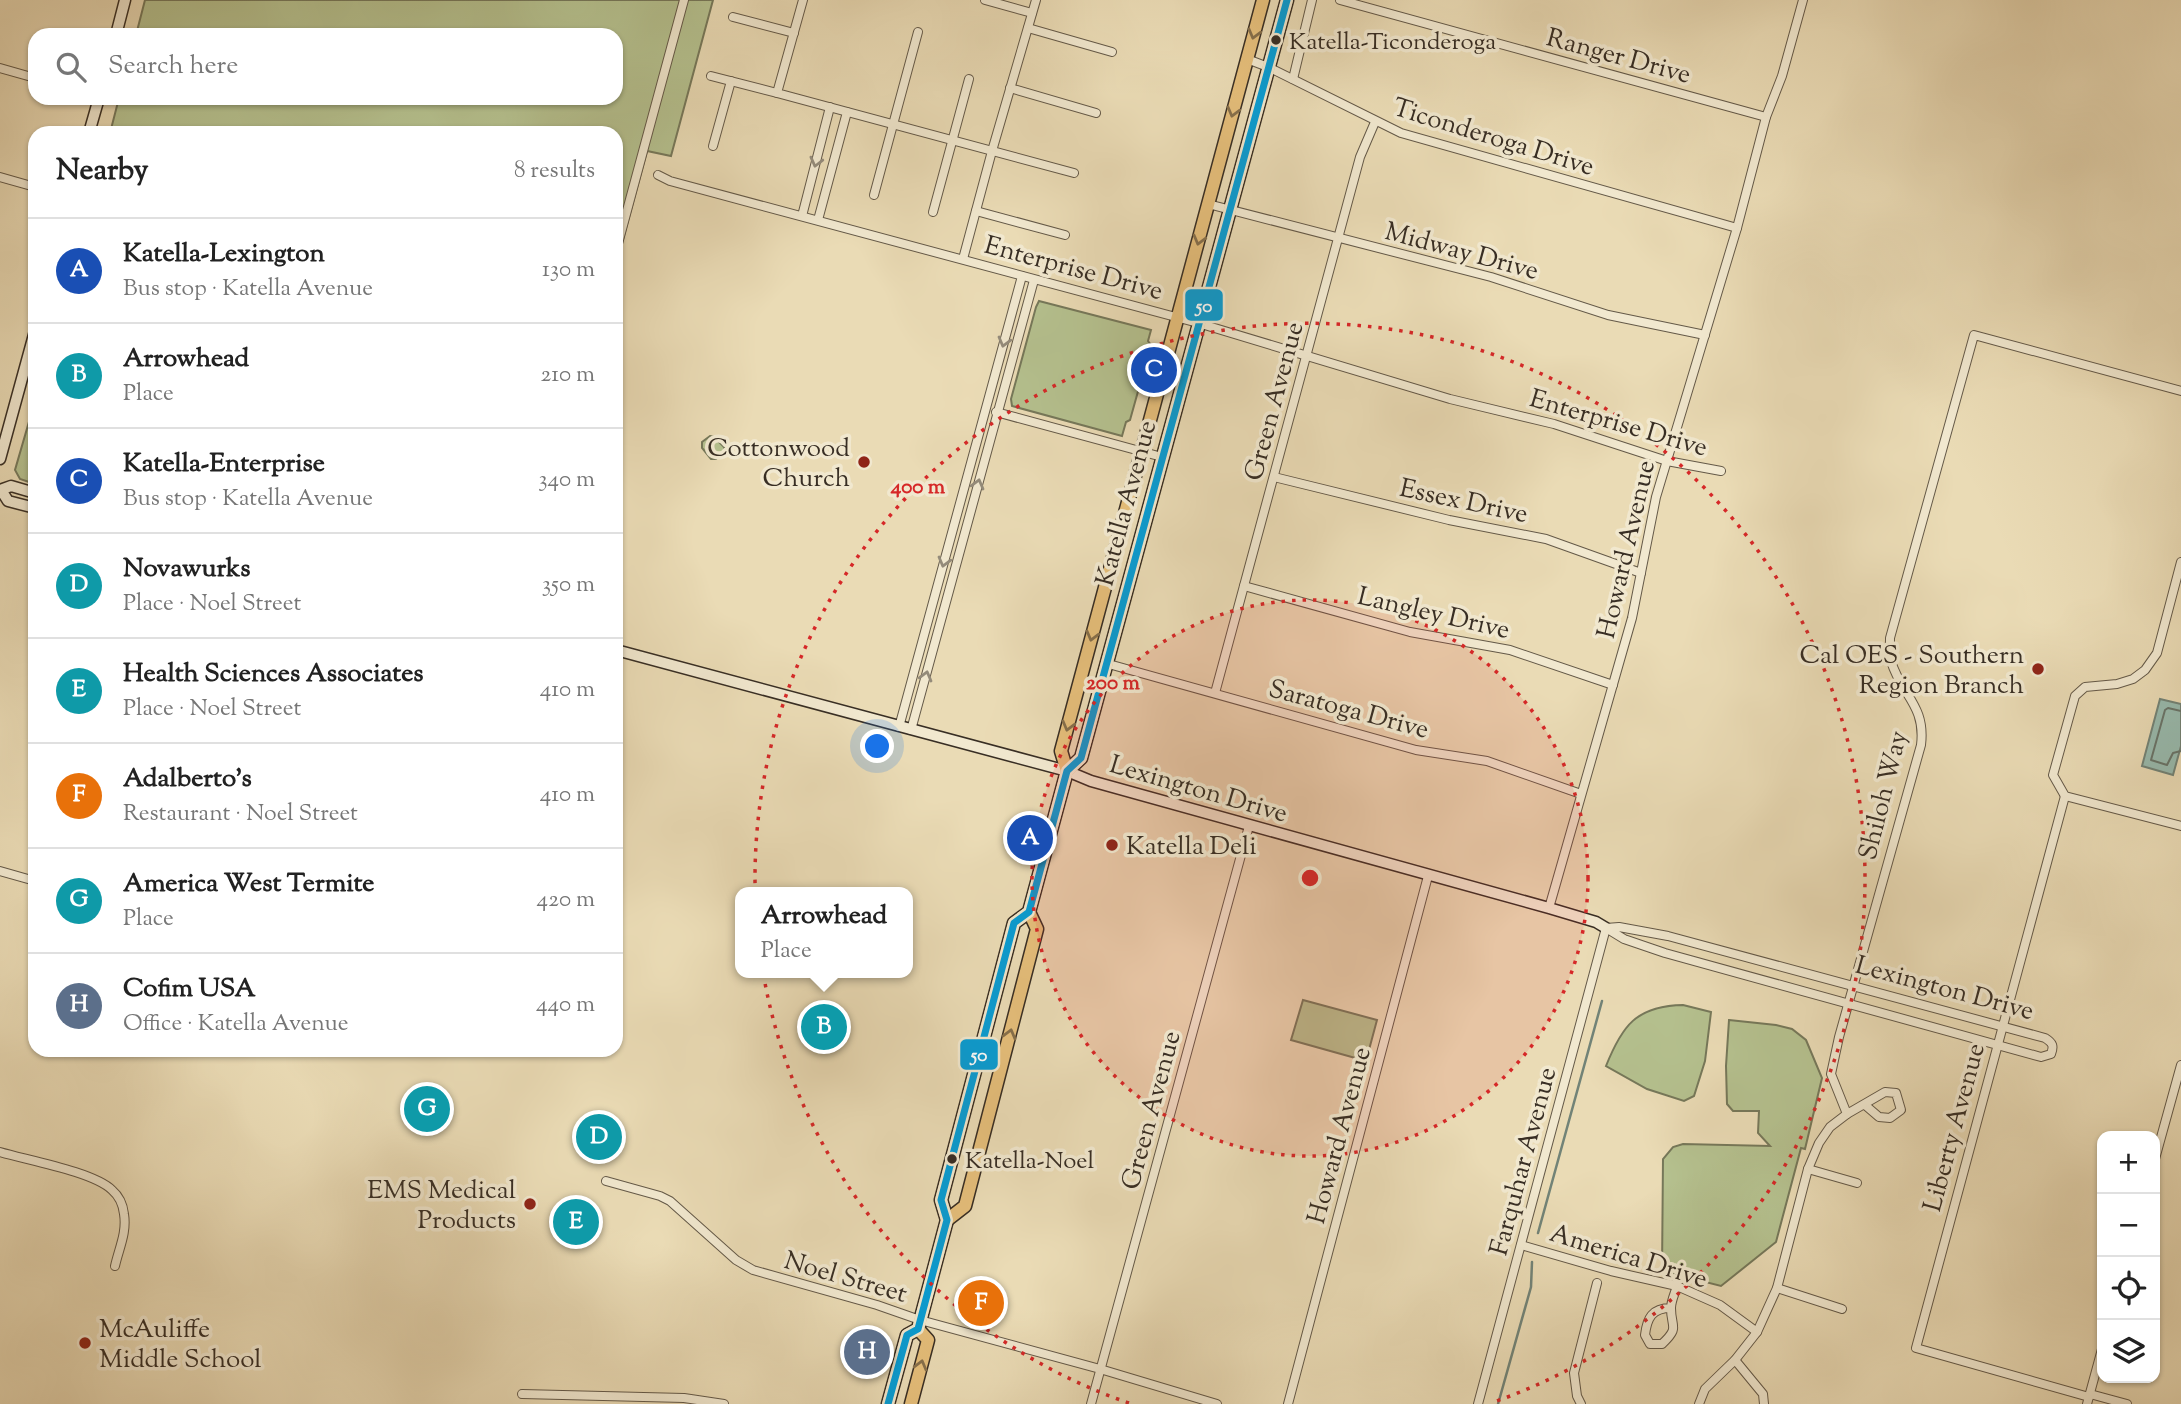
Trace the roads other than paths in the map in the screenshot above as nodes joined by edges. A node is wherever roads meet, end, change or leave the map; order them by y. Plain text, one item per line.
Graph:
1 (125, 0) edge
2 (684, 0) edge
3 (803, 0) edge
4 (985, 0) edge
5 (1036, 0) edge
6 (1263, 0) edge
7 (1287, 0) edge
8 (1312, 0) edge
9 (1340, 0) edge
10 (1800, 1) edge
11 (1032, 13) junction
12 (733, 17) dead end
13 (118, 28) edge
14 (1028, 28) junction
15 (918, 32) dead end
16 (794, 33) junction
17 (1112, 52) dead end
18 (1247, 59) junction
19 (1268, 67) junction
20 (0, 68) edge
21 (28, 76) dead end
22 (712, 76) dead end
23 (969, 79) dead end
24 (1293, 79) junction
25 (731, 81) junction
26 (1010, 88) junction
27 (777, 93) junction
28 (97, 105) edge
29 (830, 107) junction
30 (847, 112) junction
31 (1096, 113) dead end
32 (1766, 117) junction
33 (1375, 122) junction
34 (894, 124) junction
35 (91, 126) edge
36 (952, 140) junction
37 (713, 146) dead end
38 (992, 151) junction
39 (1074, 173) dead end
40 (658, 175) dead end
41 (0, 177) edge
42 (28, 185) edge
43 (874, 195) dead end
44 (1208, 204) junction
45 (1229, 210) junction
46 (976, 211) junction
47 (933, 212) dead end
48 (802, 216) junction
49 (818, 220) junction
50 (623, 225) edge
51 (1737, 228) junction
52 (1065, 234) dead end
53 (1339, 239) junction
54 (963, 259) junction
55 (1022, 276) junction
56 (1034, 280) junction
57 (1178, 317) junction
58 (1198, 323) junction
59 (1705, 335) junction
60 (1307, 355) junction
61 (28, 357) edge
62 (2181, 391) edge
63 (986, 409) junction
64 (998, 412) junction
65 (1142, 452) junction
66 (1162, 457) junction
67 (0, 459) edge
68 (1667, 461) junction
69 (1721, 471) dead end
70 (1274, 477) junction
71 (0, 490) edge
72 (28, 491) edge
73 (28, 507) edge
74 (2181, 562) edge
75 (1641, 573) junction
76 (1244, 586) junction
77 (623, 651) edge
78 (1105, 663) junction
79 (1613, 685) junction
80 (1215, 693) junction
81 (905, 729) junction
82 (1068, 771) junction
83 (1581, 794) junction
84 (2065, 796) junction
85 (1249, 826) junction
86 (2181, 826) edge
87 (0, 871) edge
88 (1428, 876) junction
89 (28, 879) edge
90 (1549, 908) junction
91 (1029, 912) junction
92 (1606, 928) junction
93 (1854, 987) junction
94 (1849, 1003) junction
95 (2002, 1027) junction
96 (1997, 1045) junction
97 (2181, 1065) edge
98 (2179, 1082) edge
99 (1865, 1105) dead end
100 (1847, 1114) junction
101 (2160, 1143) edge
102 (0, 1153) edge
103 (1808, 1169) junction
104 (606, 1181) dead end
105 (1857, 1183) dead end
106 (947, 1220) junction
107 (1521, 1245) junction
108 (114, 1266) dead end
109 (1597, 1283) dead end
110 (1677, 1286) junction
111 (1777, 1287) junction
112 (1671, 1308) junction
113 (1842, 1309) dead end
114 (919, 1324) junction
115 (1757, 1332) junction
116 (1735, 1360) junction
117 (2097, 1368) edge
118 (1100, 1369) junction
119 (522, 1394) dead end
120 (2089, 1399) edge
121 (724, 1404) edge
122 (888, 1404) edge
123 (911, 1404) edge
124 (1091, 1404) edge
125 (1217, 1404) edge
126 (1288, 1404) edge
127 (1478, 1404) edge
128 (1581, 1404) edge
129 (1699, 1404) edge
130 (1764, 1404) edge
131 (2127, 1404) edge

1 - 13 street
2 - 50 street
3 - 16 street
4 - 11 street
5 - 11 street
6 -> 18 main road, Katella Avenue
7 - 19 main road, Katella Avenue
8 - 24 street
9 - 32 street, Ranger Drive
10 - 32 street, Howard Avenue
11 - 14 street
12 - 16 street
14 - 17 street
14 - 26 street
15 - 34 street
16 - 27 street
18 - 19 street, Ticonderoga Drive
18 -> 44 main road, Katella Avenue
19 - 24 street, Ticonderoga Drive
19 - 45 main road, Katella Avenue
20 - 21 street
22 - 25 street
23 - 36 street
24 - 33 street, Ticonderoga Drive
25 - 27 street
25 - 37 street
26 - 31 street
26 - 38 street
27 - 29 street
28 - 35 street
29 - 30 street
29 -> 48 street
30 - 34 street
30 - 49 street
32 - 51 street, Howard Avenue
33 - 51 street, Ticonderoga Drive
33 - 53 street, Green Avenue
34 - 36 street
34 - 43 street
36 - 38 street
36 - 47 street
38 - 39 street
38 - 46 street
40 - 48 street, Enterprise Drive
41 - 42 street
44 - 45 street, Midway Drive
44 -> 57 main road, Katella Avenue
45 - 53 street, Midway Drive
45 - 58 main road, Katella Avenue
46 - 52 street
46 - 54 street
48 - 49 street, Enterprise Drive
49 - 54 street, Enterprise Drive
51 - 59 street, Howard Avenue
53 - 59 street, Midway Drive
53 - 60 street, Green Avenue
54 - 55 street, Enterprise Drive
55 - 56 street, Enterprise Drive
55 -> 63 street
56 - 57 street, Enterprise Drive
56 - 64 street
57 - 58 street, Enterprise Drive
57 - 65 main road, Katella Avenue
58 - 60 street, Enterprise Drive
58 - 66 main road, Katella Avenue
59 - 68 street, Howard Avenue
60 - 68 street, Enterprise Drive
60 - 70 street, Green Avenue
61 - 67 street
62 - 93 street, Shiloh Way
63 - 64 street
63 -> 81 street
64 - 65 street
81 -> 64 street
65 - 66 street
65 -> 82 main road, Katella Avenue
66 - 78 main road, Katella Avenue
68 - 69 street, Enterprise Drive
68 - 75 street, Howard Avenue
70 - 75 street, Essex Drive
70 - 76 street, Green Avenue
71 - 72 street
71 - 73 street
74 - 84 street
75 - 79 street, Howard Avenue
76 - 79 street, Langley Drive
76 - 80 street, Green Avenue
77 - 81 street, Lexington Drive
78 - 80 street, Saratoga Drive
78 - 82 main road, Katella Avenue
79 - 83 street, Howard Avenue
80 - 83 street, Saratoga Drive
81 - 82 street, Lexington Drive
82 - 85 street, Lexington Drive
82 - 91 main road, Katella Avenue
83 - 90 street, Howard Avenue
84 - 86 street
84 - 95 street, Liberty Avenue
85 - 88 street, Lexington Drive
85 - 118 street, Green Avenue
87 - 89 street
88 - 90 street, Lexington Drive
88 - 126 street, Howard Avenue
90 - 92 street, Lexington Drive
91 - 106 main road, Katella Avenue
106 -> 91 main road, Katella Avenue
92 - 93 street, Lexington Drive
92 - 94 street, Lexington Drive
92 - 107 street, Farquhar Avenue
93 - 94 street, Shiloh Way
93 - 95 street, Lexington Drive
94 - 96 street, Lexington Drive
94 - 100 street, Shiloh Way
95 - 96 street, Liberty Avenue
95 - 96 street, Lexington Drive
96 - 120 street, Liberty Avenue
97 - 98 street
98 - 101 street
99 - 100 street
100 - 103 street
102 - 108 street
103 - 105 street
103 - 111 street
104 - 114 street, Noel Street
106 - 114 main road, Katella Avenue
107 - 110 street, America Drive
107 - 127 street, Farquhar Avenue
109 - 128 street
110 - 112 street
110 - 115 street, America Drive
111 - 113 street
111 - 115 street
112 - 112 street
114 - 118 street, Noel Street
114 - 122 main road, Katella Avenue
123 -> 114 main road, Katella Avenue
115 - 116 street
116 - 129 street
116 - 130 street
117 - 120 street
118 - 124 street, Green Avenue
118 - 125 street, Noel Street
119 - 121 street
120 - 131 street

